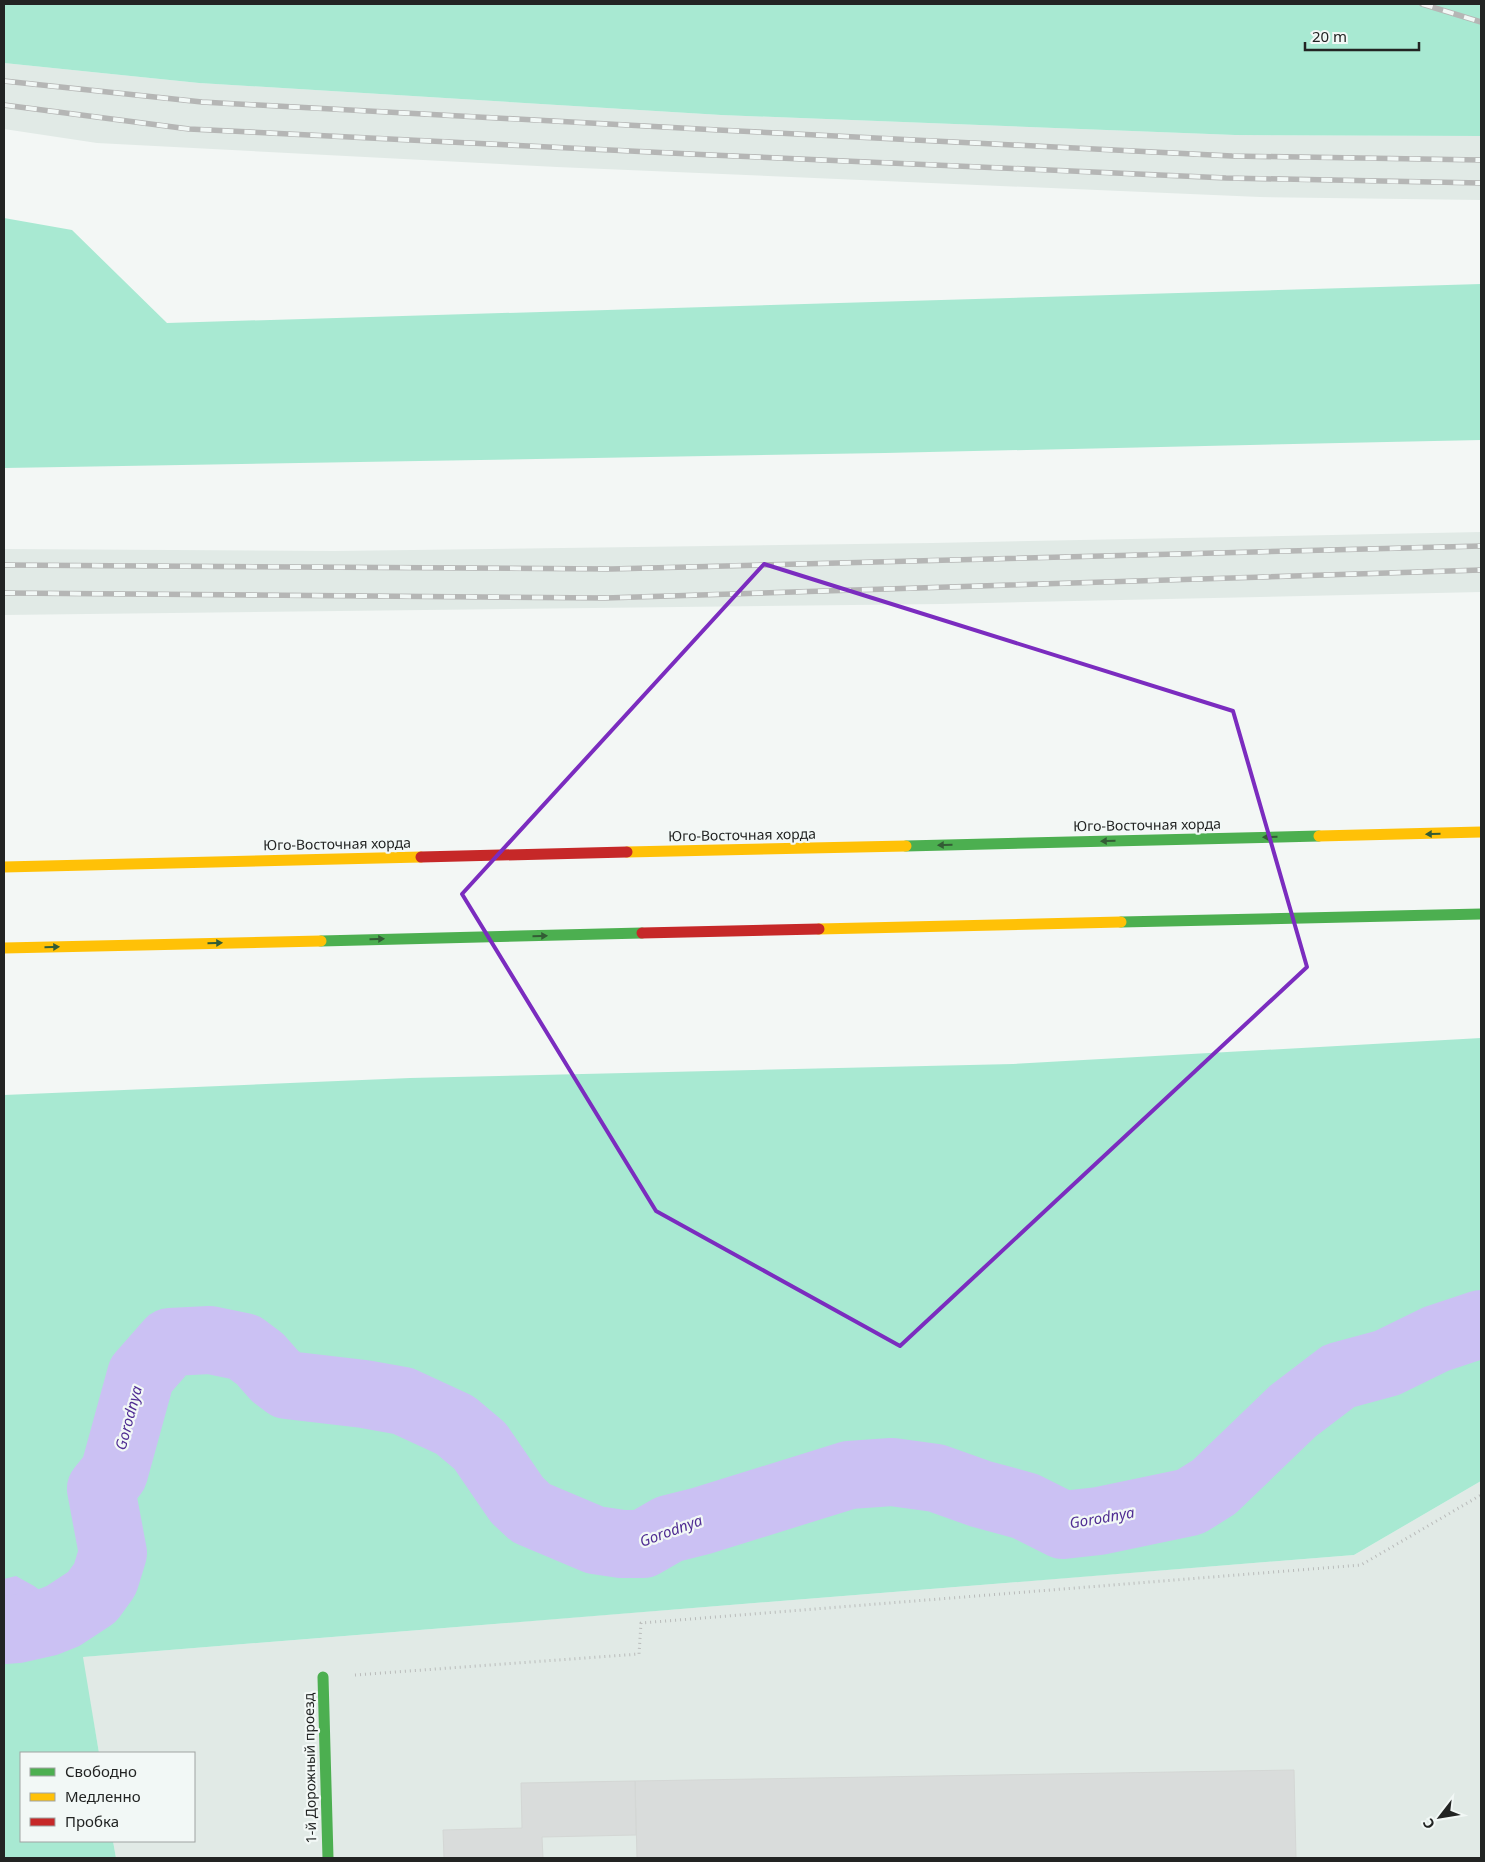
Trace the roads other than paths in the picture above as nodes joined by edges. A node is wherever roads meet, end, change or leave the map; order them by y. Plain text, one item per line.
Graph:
1 (1481, 832) edge
2 (4, 867) edge
3 (1481, 914) edge
4 (4, 948) edge
5 (323, 1677) road end
6 (328, 1858) edge

1 -> 2 main road, Юго-Восточная хорда
4 -> 3 main road
5 - 6 main road, 1-й Дорожный проезд

